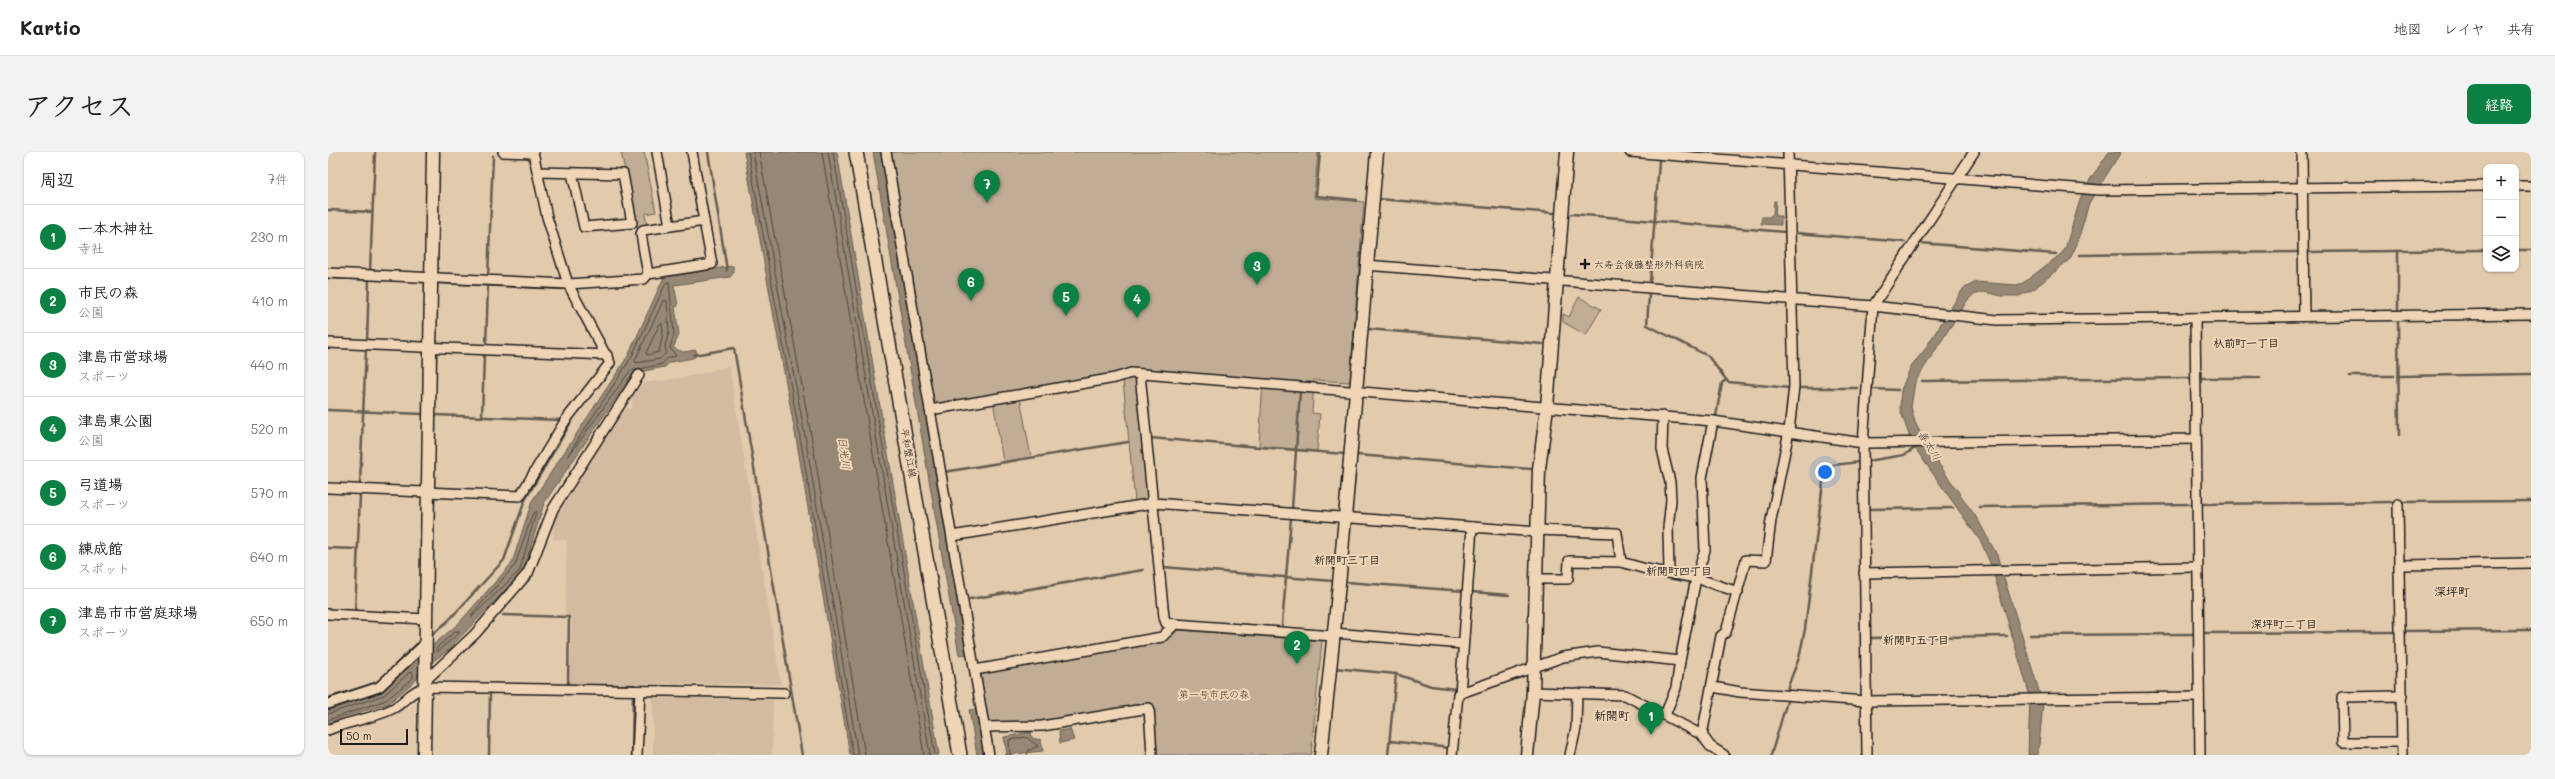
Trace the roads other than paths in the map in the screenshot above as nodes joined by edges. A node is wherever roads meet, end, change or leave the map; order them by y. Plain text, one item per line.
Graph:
1 (433, 152) edge
2 (503, 152) edge
3 (657, 152) edge
4 (692, 152) edge
5 (856, 152) edge
6 (886, 152) edge
7 (1377, 152) edge
8 (1567, 152) edge
9 (1630, 152) edge
10 (1788, 152) edge
11 (1974, 152) edge
12 (2302, 152) edge
13 (533, 153) edge
14 (1788, 166) junction
15 (538, 172) junction
16 (572, 173) junction
17 (1956, 179) junction
18 (2483, 186) edge
19 (2519, 186) edge
20 (2531, 186) edge
21 (2302, 188) junction
22 (704, 221) junction
23 (670, 226) junction
24 (1366, 265) junction
25 (328, 273) edge
26 (648, 274) junction
27 (432, 278) junction
28 (1558, 280) junction
29 (568, 284) junction
30 (1791, 299) junction
31 (1873, 306) junction
32 (2531, 314) edge
33 (2304, 316) junction
34 (2195, 318) junction
35 (328, 343) edge
36 (431, 348) junction
37 (607, 355) junction
38 (1140, 374) junction
39 (639, 375) dead end
40 (1356, 391) junction
41 (1547, 406) junction
42 (930, 410) junction
43 (1663, 416) junction
44 (1712, 421) junction
45 (1789, 431) junction
46 (2196, 439) junction
47 (1863, 443) junction
48 (328, 488) edge
49 (428, 492) junction
50 (1154, 503) junction
51 (2398, 504) dead end
52 (1345, 518) junction
53 (1472, 527) junction
54 (1537, 531) junction
55 (952, 536) junction
56 (1621, 562) junction
57 (2531, 563) edge
58 (2400, 565) junction
59 (2198, 567) junction
60 (1669, 572) junction
61 (1864, 573) junction
62 (1696, 578) junction
63 (1536, 579) junction
64 (1738, 592) junction
65 (328, 614) edge
66 (426, 619) junction
67 (1176, 624) junction
68 (1334, 635) junction
69 (1463, 644) junction
70 (426, 646) junction
71 (1680, 661) junction
72 (1534, 666) junction
73 (975, 670) junction
74 (425, 681) junction
75 (1713, 687) junction
76 (640, 691) junction
77 (1533, 692) junction
78 (1577, 692) junction
79 (784, 693) dead end
80 (1460, 694) junction
81 (2402, 696) junction
82 (2199, 697) junction
83 (1866, 701) junction
84 (328, 704) edge
85 (1665, 715) junction
86 (985, 727) junction
87 (328, 730) edge
88 (1702, 735) junction
89 (2402, 742) junction
90 (1710, 750) edge
91 (424, 755) edge
92 (637, 755) edge
93 (960, 755) edge
94 (989, 755) edge
95 (1152, 755) edge
96 (1321, 755) edge
97 (1452, 755) edge
98 (1527, 755) edge
99 (1570, 755) edge
100 (1724, 755) edge
101 (1867, 755) edge
102 (2200, 755) edge
103 (2402, 755) edge

1 - 27 street
2 - 13 street
3 - 23 street
4 - 22 street
5 - 93 main road, 平和蟹江線
6 - 42 street
7 - 24 street
8 - 28 street
9 - 14 street
10 - 14 street
11 - 17 street
12 - 21 street
13 - 15 street
14 - 17 street
14 - 30 street
15 - 16 street
15 - 29 street
16 - 16 street
17 - 21 street
17 - 31 street
18 - 21 street
19 - 20 street
21 - 33 street
22 - 23 street
22 - 26 street
23 - 26 street
24 - 28 street
24 - 40 street
25 - 27 street
26 - 29 street
27 - 29 street
27 - 36 street
28 - 30 street
28 - 41 street
29 - 37 street
30 - 31 street
30 - 45 street
31 - 34 street
31 - 47 street
32 - 33 street
33 - 34 street
34 - 46 street
35 - 36 street
36 - 37 street
36 - 49 street
37 - 49 street
38 - 40 street
38 - 42 street
38 - 50 street
39 - 74 street
40 - 41 street
40 - 52 street
41 - 43 street
41 - 54 street
42 - 55 street
43 - 44 street
43 - 60 street
44 - 45 street
44 - 62 street
45 - 47 street
45 - 64 street
46 - 47 street
46 - 59 street
47 - 61 street
48 - 49 street
49 - 66 street
50 - 52 street
50 - 55 street
50 - 67 street
51 - 58 street
52 - 53 street
52 - 68 street
53 - 54 street
53 - 69 street
54 - 56 street
54 - 63 street
55 - 73 street
56 - 60 street
56 - 63 street
57 - 58 street
58 - 81 street
59 - 61 street
59 - 82 street
60 - 62 street
61 - 83 street
62 - 64 street
62 - 71 street
63 - 72 street
64 - 75 street
65 - 66 street
66 - 70 street
67 - 68 street
67 - 73 street
68 - 69 street
68 - 96 street
69 - 80 street
70 - 74 street
70 - 84 street
71 - 72 street
71 - 85 street
72 - 77 street
72 - 80 street
73 - 86 street
74 - 76 street
74 - 87 street
74 - 91 street
75 - 83 street
75 - 88 street
76 - 79 street
76 - 92 street
77 - 78 street
77 - 98 street
78 - 85 street
78 - 99 street
80 - 97 street
81 - 89 street
81 - 89 street
82 - 83 street
82 - 102 street
83 - 101 street
85 - 88 street
86 - 94 street
86 - 95 street
88 - 90 street
89 - 103 street
90 - 100 street

